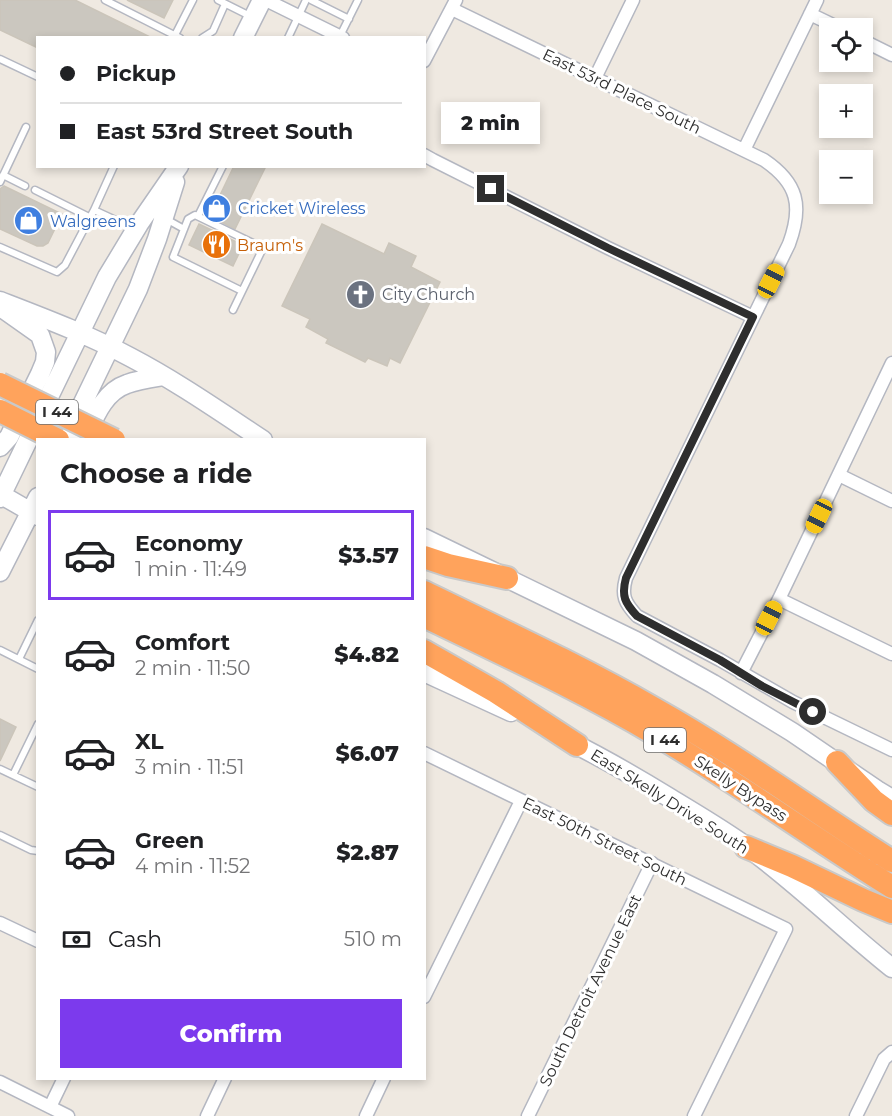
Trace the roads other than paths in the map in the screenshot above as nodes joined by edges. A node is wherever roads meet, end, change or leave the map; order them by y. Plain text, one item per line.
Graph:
1 (105, 0) edge
2 (193, 0) edge
3 (218, 0) edge
4 (264, 0) edge
5 (308, 0) edge
6 (358, 0) edge
7 (633, 0) edge
8 (817, 0) edge
9 (225, 4) junction
10 (454, 5) edge
11 (810, 14) junction
12 (298, 16) junction
13 (253, 17) junction
14 (819, 18) edge
15 (349, 19) junction
16 (174, 36) edge
17 (176, 36) edge
18 (205, 36) edge
19 (244, 36) edge
20 (289, 36) edge
21 (340, 36) edge
22 (342, 36) edge
23 (873, 46) edge
24 (892, 55) edge
25 (426, 57) edge
26 (0, 59) edge
27 (36, 76) edge
28 (595, 78) junction
29 (26, 127) dead end
30 (744, 150) junction
31 (426, 156) edge
32 (113, 168) edge
33 (179, 168) edge
34 (179, 168) edge
35 (222, 168) edge
36 (2, 178) edge
37 (25, 186) dead end
38 (35, 190) dead end
39 (94, 210) junction
40 (198, 216) junction
41 (89, 217) junction
42 (164, 218) junction
43 (184, 228) junction
44 (135, 230) junction
45 (0, 248) edge
46 (242, 291) junction
47 (0, 301) edge
48 (0, 306) edge
49 (234, 310) dead end
50 (753, 317) junction
51 (80, 334) junction
52 (110, 347) junction
53 (892, 363) edge
54 (164, 375) junction
55 (0, 384) edge
56 (0, 411) edge
57 (54, 438) edge
58 (66, 438) edge
59 (85, 438) edge
60 (110, 438) edge
61 (260, 438) edge
62 (0, 447) edge
63 (839, 475) junction
64 (0, 496) edge
65 (892, 501) edge
66 (35, 508) edge
67 (426, 538) edge
68 (426, 558) edge
69 (0, 572) edge
70 (507, 578) junction
71 (426, 593) edge
72 (779, 599) junction
73 (426, 617) edge
74 (36, 624) edge
75 (0, 650) edge
76 (426, 652) edge
77 (892, 654) edge
78 (19, 659) junction
79 (36, 668) edge
80 (426, 673) edge
81 (741, 673) junction
82 (36, 728) edge
83 (577, 745) junction
84 (892, 750) edge
85 (426, 754) edge
86 (837, 762) junction
87 (0, 769) edge
88 (13, 775) junction
89 (36, 787) edge
90 (892, 799) edge
91 (521, 801) junction
92 (892, 814) edge
93 (0, 835) edge
94 (746, 847) junction
95 (36, 851) edge
96 (892, 861) edge
97 (652, 863) junction
98 (892, 887) edge
99 (892, 912) edge
100 (0, 923) edge
101 (36, 940) edge
102 (892, 968) edge
103 (426, 993) edge
104 (892, 1052) edge
105 (63, 1080) edge
106 (224, 1080) edge
107 (383, 1080) edge
108 (0, 1082) edge
109 (50, 1107) junction
110 (68, 1116) edge
111 (207, 1116) edge
112 (366, 1116) edge
113 (528, 1116) edge
114 (694, 1116) edge
115 (856, 1116) edge

1 - 16 lane
2 - 17 lane
3 - 9 lane
4 - 12 street
4 - 13 main road
5 - 12 lane
5 - 15 lane
6 - 15 lane
7 - 28 street
8 - 11 street
9 - 13 lane
9 - 18 lane
10 - 25 street
10 - 28 street, East 53rd Place South
11 - 14 street
11 - 30 street
12 - 20 lane
12 - 21 street
13 - 19 main road
15 - 22 lane
23 - 24 street
26 - 27 lane
28 - 30 street, East 53rd Place South
29 - 36 lane
30 - 50 street, East 53rd Place South
31 - 50 street
32 - 39 lane
33 - 42 main road
34 - 44 main road
35 - 40 lane
36 - 37 lane
38 - 41 lane
39 - 41 lane
39 - 44 lane
40 - 43 lane
40 - 46 lane
41 - 45 lane
42 - 43 lane
42 - 52 main road
43 - 46 lane
44 - 51 main road
46 - 49 lane
47 - 51 main road
48 - 62 main road
50 - 81 street
51 - 52 main road
51 - 64 main road
52 - 54 main road
52 - 58 main road
53 - 63 street
54 - 59 main road
54 - 61 main road
55 - 60 highway, I 44, bridge
56 - 57 highway, I 44, bridge
63 - 65 street
63 - 72 street
64 - 66 main road
66 - 69 main road
67 - 70 main road
68 - 70 highway
70 - 86 main road
71 - 96 highway, Skelly Bypass / I 44
72 - 77 street
72 - 81 street
73 - 98 highway, Skelly Bypass / I 44
74 - 78 lane
75 - 78 lane
76 - 83 highway
78 - 79 lane
80 - 83 main road, East Skelly Drive South
81 - 84 street
82 - 88 lane
83 - 94 main road, East Skelly Drive South
85 - 91 street, East 50th Street South
86 - 90 main road
86 - 92 highway
87 - 88 lane
88 - 89 lane
91 - 97 street, East 50th Street South
91 - 103 street
93 - 95 lane
94 - 99 highway
94 - 102 main road, East Skelly Drive South
97 - 113 street, South Detroit Avenue East
97 - 114 street, East 50th Street South
100 - 101 street
104 - 115 street
105 - 109 street
106 - 111 street
107 - 112 street
108 - 109 street
109 - 110 street

